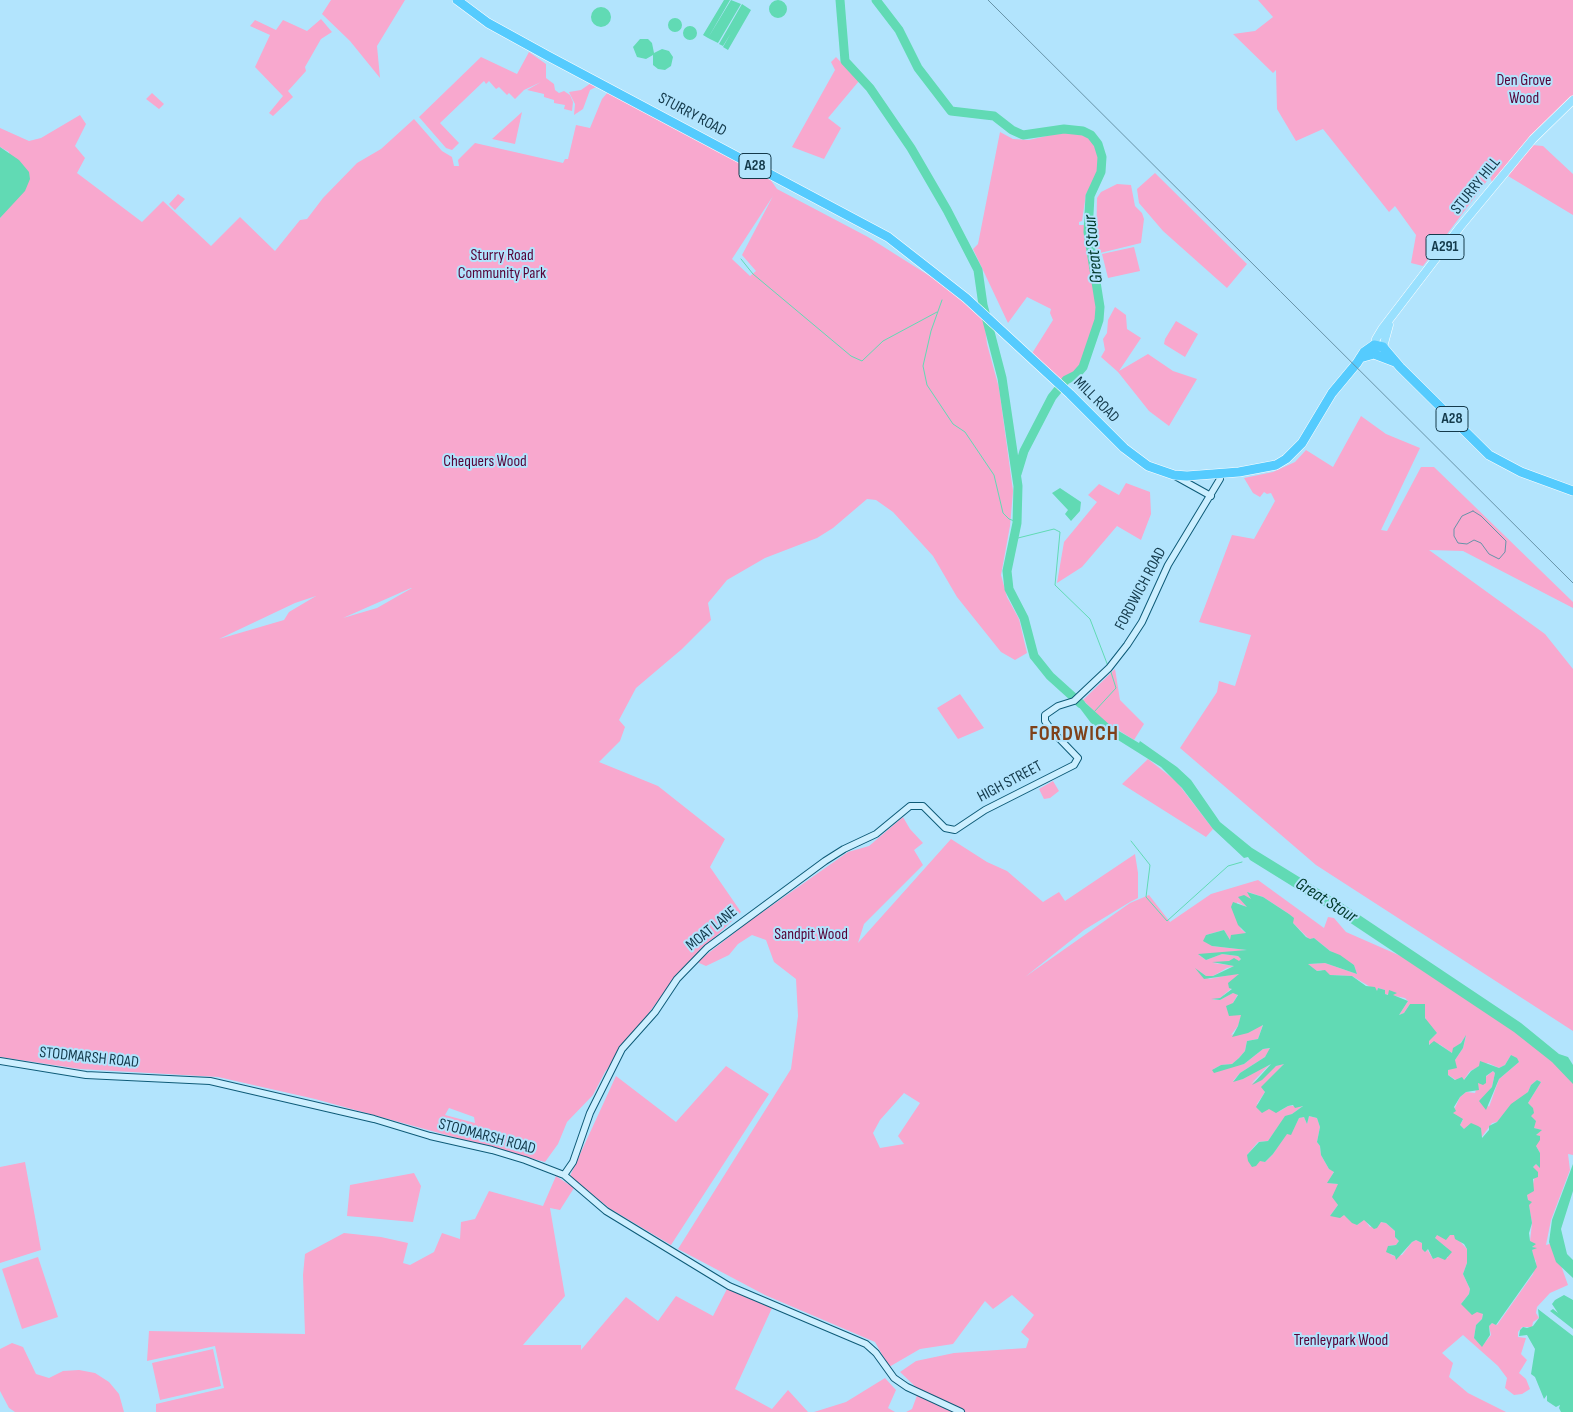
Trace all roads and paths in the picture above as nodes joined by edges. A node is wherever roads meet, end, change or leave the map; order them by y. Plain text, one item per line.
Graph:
1 (457, 0) edge
2 (1573, 100) edge
3 (1004, 334) joint
4 (1379, 346) junction
5 (1376, 354) junction
6 (1360, 358) junction
7 (1396, 362) junction
8 (1220, 474) junction
9 (1174, 475) junction
10 (1573, 491) edge
11 (1211, 496) junction
12 (1078, 760) joint
13 (955, 830) joint
14 (0, 1061) edge
15 (564, 1175) junction
16 (961, 1412) edge

1 - 3 highway, STURRY ROAD / A28
2 - 4 main road, STURRY HILL / A291
3 - 9 highway, MILL ROAD / A28
4 - 5 main road
4 - 6 highway, A28
4 - 7 highway, A28
5 - 6 highway
5 - 7 highway, A28
6 - 8 highway, A28
7 - 10 highway, A28
8 - 9 highway, A28
8 - 11 street, FORDWICH ROAD
9 - 11 street
11 - 12 street, FORDWICH ROAD
12 - 13 street, HIGH STREET
13 - 15 street, MOAT LANE
14 - 15 street, STODMARSH ROAD
15 - 16 street, STODMARSH ROAD

